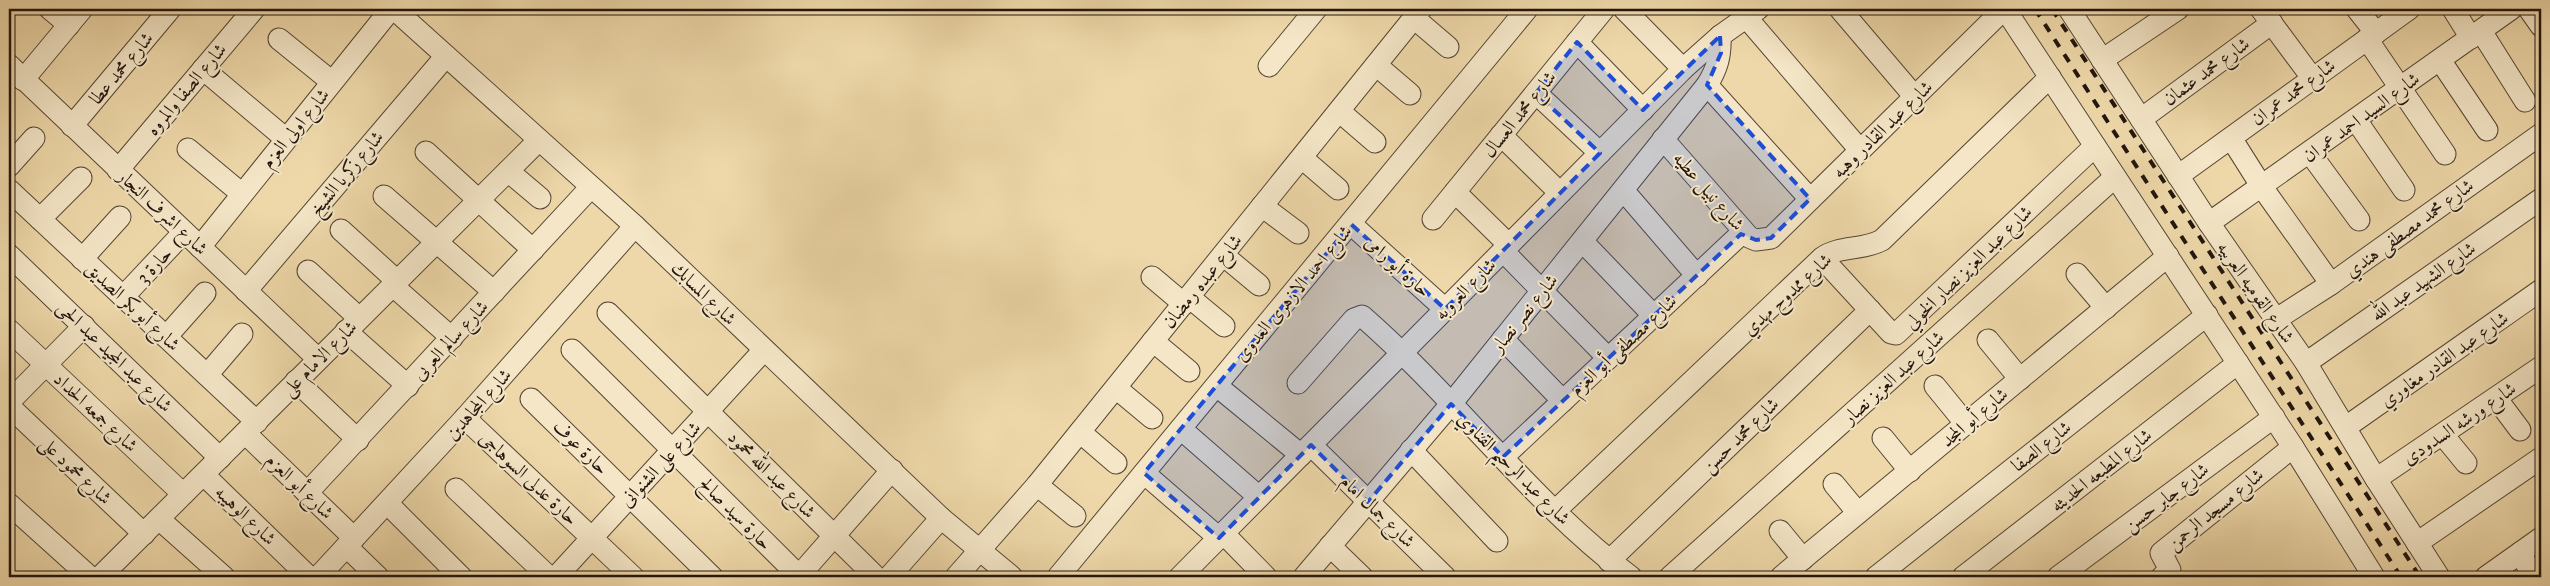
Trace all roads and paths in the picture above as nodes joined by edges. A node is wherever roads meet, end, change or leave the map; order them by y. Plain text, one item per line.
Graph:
1 (50, 9) edge
2 (170, 9) edge
3 (254, 9) edge
4 (393, 9) edge
5 (1316, 9) edge
6 (1527, 9) edge
7 (1604, 9) edge
8 (1624, 9) edge
9 (1840, 9) edge
10 (2005, 9) edge
11 (2178, 9) edge
12 (2356, 9) edge
13 (2409, 9) edge
14 (2453, 9) edge
15 (2511, 9) edge
16 (2529, 9) edge
17 (2073, 10) edge
18 (1418, 13) edge
19 (1752, 13) edge
20 (2266, 16) edge
21 (76, 17) edge
22 (2541, 26) edge
23 (2476, 34) junction
24 (1720, 36) junction
25 (2371, 36) junction
26 (279, 39) dead end
27 (1577, 42) junction
28 (1448, 47) dead end
29 (446, 56) junction
30 (2102, 60) junction
31 (2440, 60) junction
32 (1376, 65) junction
33 (1269, 66) dead end
34 (203, 69) junction
35 (1683, 69) junction
36 (16, 72) edge
37 (2050, 77) junction
38 (2313, 79) junction
39 (332, 82) junction
40 (1707, 85) junction
41 (2400, 88) junction
42 (1536, 93) junction
43 (1410, 94) dead end
44 (1915, 97) junction
45 (2525, 101) dead end
46 (1643, 110) junction
47 (1339, 111) junction
48 (2141, 119) junction
49 (2356, 120) junction
50 (72, 126) junction
51 (2487, 130) dead end
52 (2541, 134) edge
53 (1501, 135) junction
54 (34, 138) dead end
55 (2231, 138) junction
56 (286, 139) junction
57 (1663, 139) junction
58 (539, 140) junction
59 (1375, 142) dead end
60 (2095, 146) junction
61 (188, 149) dead end
62 (1860, 150) junction
63 (426, 152) dead end
64 (2310, 152) junction
65 (1600, 153) junction
66 (2445, 154) dead end
67 (1302, 158) junction
68 (9, 166) edge
69 (118, 170) junction
70 (508, 171) junction
71 (2116, 176) junction
72 (2178, 176) junction
73 (81, 178) dead end
74 (591, 187) junction
75 (2262, 187) junction
76 (1338, 189) dead end
77 (9, 190) edge
78 (1623, 190) junction
79 (2404, 190) dead end
80 (1455, 192) junction
81 (1560, 193) junction
82 (242, 194) junction
83 (384, 196) dead end
84 (540, 198) dead end
85 (1810, 199) junction
86 (2541, 199) edge
87 (478, 201) junction
88 (1262, 206) junction
89 (120, 217) dead end
90 (40, 219) junction
91 (1433, 220) dead end
92 (2359, 220) dead end
93 (2209, 223) junction
94 (1351, 224) junction
95 (635, 226) junction
96 (341, 230) dead end
97 (184, 232) junction
98 (1298, 233) dead end
99 (1750, 236) junction
100 (1582, 241) junction
101 (437, 242) junction
102 (200, 247) junction
103 (1506, 248) junction
104 (533, 250) junction
105 (9, 255) edge
106 (1223, 255) junction
107 (2168, 256) junction
108 (1822, 258) junction
109 (82, 259) junction
110 (308, 271) dead end
111 (2077, 274) dead end
112 (1697, 276) junction
113 (1152, 277) dead end
114 (394, 283) junction
115 (2331, 284) junction
116 (1259, 285) dead end
117 (2541, 290) edge
118 (246, 291) junction
119 (1542, 291) junction
120 (494, 292) junction
121 (205, 294) dead end
122 (123, 297) junction
123 (1186, 300) junction
124 (2106, 308) junction
125 (1446, 309) junction
126 (1870, 310) junction
127 (608, 313) dead end
128 (2207, 315) junction
129 (1654, 316) junction
130 (2275, 320) junction
131 (353, 325) junction
132 (84, 326) junction
133 (1224, 326) dead end
134 (9, 330) edge
135 (242, 334) dead end
136 (166, 337) junction
137 (452, 338) junction
138 (1503, 339) junction
139 (1988, 340) dead end
140 (1153, 341) junction
141 (572, 350) dead end
142 (764, 350) junction
143 (1402, 353) junction
144 (1608, 358) junction
145 (318, 359) junction
146 (2238, 363) junction
147 (2306, 363) junction
148 (45, 365) junction
149 (2541, 367) edge
150 (1189, 371) dead end
151 (207, 375) junction
152 (2020, 379) junction
153 (296, 381) junction
154 (1298, 383) dead end
155 (408, 386) junction
156 (1217, 386) junction
157 (1934, 386) dead end
158 (1116, 388) junction
159 (2496, 398) junction
160 (530, 399) dead end
161 (1564, 401) junction
162 (9, 402) edge
163 (1451, 404) junction
164 (9, 406) edge
165 (708, 411) junction
166 (2274, 417) junction
167 (465, 418) junction
168 (1152, 418) dead end
169 (1966, 424) junction
170 (2346, 427) junction
171 (251, 428) junction
172 (1180, 429) junction
173 (2520, 430) dead end
174 (1080, 432) junction
175 (2443, 435) junction
176 (1883, 438) dead end
177 (358, 440) junction
178 (2293, 447) junction
179 (673, 450) junction
180 (1306, 450) junction
181 (1411, 450) junction
182 (1503, 457) junction
183 (220, 458) junction
184 (2541, 458) edge
185 (1116, 463) dead end
186 (2466, 463) dead end
187 (892, 470) junction
188 (1910, 470) junction
189 (1144, 473) junction
190 (204, 475) junction
191 (2376, 480) junction
192 (1834, 484) dead end
193 (1038, 485) junction
194 (456, 489) dead end
195 (307, 493) junction
196 (183, 494) junction
197 (631, 495) junction
198 (1259, 497) junction
199 (1368, 502) junction
200 (9, 504) edge
201 (388, 504) junction
202 (1556, 510) junction
203 (1858, 513) junction
204 (1075, 516) dead end
205 (941, 518) junction
206 (159, 519) junction
207 (1780, 531) dead end
208 (144, 534) junction
209 (1221, 536) junction
210 (592, 537) junction
211 (835, 537) junction
212 (2541, 538) edge
213 (1497, 541) dead end
214 (351, 542) junction
215 (2417, 544) junction
216 (1330, 546) junction
217 (979, 550) junction
218 (2520, 553) junction
219 (1803, 559) junction
220 (1609, 561) junction
221 (110, 574) edge
222 (90, 577) edge
223 (224, 577) edge
224 (309, 577) edge
225 (318, 577) edge
226 (378, 577) edge
227 (461, 577) edge
228 (549, 577) edge
229 (556, 577) edge
230 (633, 577) edge
231 (712, 577) edge
232 (799, 577) edge
233 (876, 577) edge
234 (889, 577) edge
235 (956, 577) edge
236 (1012, 577) edge
237 (1058, 577) edge
238 (1180, 577) edge
239 (1266, 577) edge
240 (1304, 577) edge
241 (1362, 577) edge
242 (1445, 577) edge
243 (1631, 577) edge
244 (1670, 577) edge
245 (1781, 577) edge
246 (1876, 577) edge
247 (1963, 577) edge
248 (2058, 577) edge
249 (2162, 577) edge
250 (2374, 577) edge
251 (2439, 577) edge
252 (2486, 577) edge
253 (2534, 577) edge

1 - 21 street
2 - 50 street, شارع محمد عطا
3 - 34 street, شارع الصفا والمروه
4 - 29 street, شارع المسابك
4 - 39 street, شارع اولى العزم
5 - 33 street
6 - 94 street, شارع احمد الازهرى العدوى
7 - 27 street, شارع محمد العسال
8 - 35 street
9 - 44 street
10 - 37 street
10 - 44 street, شارع عبد القادر وهبه
11 - 30 street
12 - 25 street
13 - 25 street, شارع محمد عمران
14 - 23 street
15 - 23 street, شارع السيد احمد عمران
16 - 22 street
17 - 30 street, شارع القوميه العربيه
18 - 28 street
18 - 32 street, شارع عبده رمضان
19 - 24 street, شارع العروبه
19 - 62 street
20 - 38 street
20 - 48 street, شارع محمد عثمان
21 - 36 street
23 - 31 street, شارع السيد احمد عمران
23 - 45 street
24 - 35 street, شارع العروبه
24 - 40 street, شارع نصر نصار
25 - 38 street, شارع محمد عمران
25 - 41 street
26 - 39 street
27 - 42 street, شارع محمد العسال
27 - 46 street
29 - 58 street, شارع المسابك
29 - 118 street, شارع زكريا الشيخ
30 - 48 street, شارع القوميه العربيه
31 - 41 street, شارع السيد احمد عمران
31 - 51 street
32 - 43 street
32 - 47 street, شارع عبده رمضان
34 - 56 street
34 - 69 street, شارع الصفا والمروه
35 - 46 street, شارع العروبه
36 - 50 street, شارع اشرف النجار
37 - 60 street
37 - 108 street, شارع ممدوح مهدي
38 - 55 street, شارع محمد عمران
39 - 56 street, شارع اولى العزم
40 - 57 street, شارع نصر نصار
40 - 85 street
41 - 49 street, شارع السيد احمد عمران
41 - 66 street
42 - 53 street, شارع محمد العسال
42 - 65 street
44 - 62 street, شارع عبد القادر وهبه
46 - 65 street, شارع العروبه
47 - 59 street
47 - 67 street, شارع عبده رمضان
48 - 72 street, شارع القوميه العربيه
49 - 64 street, شارع السيد احمد عمران
49 - 79 street
50 - 69 street, شارع اشرف النجار
52 - 115 street, شارع محمد مصطفى هندي
53 - 80 street, شارع محمد العسال
53 - 81 street
54 - 68 street
55 - 72 street, شارع محمد عمران
55 - 75 street
56 - 82 street, شارع اولى العزم
57 - 78 street, شارع نصر نصار
57 - 99 street, شارع نبيل عطيه
58 - 70 street, شارع الامام على
58 - 74 street, شارع المسابك
60 - 71 street
60 - 126 street, شارع عبد العزيز نصار الخولي
61 - 82 street
62 - 85 street, شارع عبد القادر وهبه
63 - 87 street
64 - 75 street, شارع السيد احمد عمران
64 - 92 street
65 - 81 street, شارع العروبه
67 - 76 street
67 - 88 street, شارع عبده رمضان
69 - 97 street, شارع اشرف النجار
70 - 84 street
70 - 87 street, شارع الامام على
71 - 107 street
71 - 244 street, شارع عبد العزيز نصار
72 - 93 street, شارع القوميه العربيه
73 - 90 street
74 - 95 street, شارع المسابك
74 - 104 street, شارع سالم العربى
75 - 93 street, شارع السيد احمد عمران
75 - 115 street
77 - 90 street, شارع أبو بكر الصديق
78 - 100 street, شارع نصر نصار
78 - 112 street
80 - 91 street, شارع محمد العسال
80 - 103 street
81 - 103 street, شارع العروبه
82 - 102 street, شارع اولى العزم
83 - 101 street
85 - 99 street, شارع عبد القادر وهبه
86 - 147 street, شارع الشهيد عبد الله
87 - 101 street, شارع الامام على
87 - 104 street
88 - 98 street
88 - 106 street, شارع عبده رمضان
89 - 109 street
90 - 109 street, شارع أبو بكر الصديق
93 - 130 street, شارع القوميه العربيه
94 - 125 street, حارة أبو رامى
94 - 156 street, شارع احمد الازهرى العدوى
95 - 142 street, شارع المسابك
95 - 167 street, شارع المجاهدين
96 - 114 street
97 - 102 street, شارع اشرف النجار
97 - 122 street, حارة 3
99 - 112 street, شارع مصطفى أبو العزم
100 - 119 street, شارع نصر نصار
100 - 129 street
101 - 114 street, شارع الامام على
101 - 120 street
102 - 118 street, شارع اشرف النجار
103 - 119 street
103 - 125 street, شارع العروبه
104 - 120 street, شارع سالم العربى
105 - 132 street, شارع عبد المجيد عبد الحى
106 - 116 street
106 - 123 street, شارع عبده رمضان
107 - 124 street, شارع أبو المجد
107 - 128 street
108 - 126 street, شارع عبد العزيز نصار الخولي
108 - 202 street, شارع ممدوح مهدي
109 - 122 street, شارع أبو بكر الصديق
110 - 131 street
111 - 124 street
112 - 129 street, شارع مصطفى أبو العزم
113 - 123 street
114 - 131 street, شارع الامام على
114 - 137 street
115 - 130 street, شارع محمد مصطفى هندي
117 - 170 street, شارع عبد القادر مغاوري
118 - 145 street, شارع اشرف النجار
119 - 138 street, شارع نصر نصار
119 - 144 street
120 - 137 street, شارع سالم العربى
121 - 136 street
122 - 136 street, شارع أبو بكر الصديق
123 - 133 street
123 - 140 street, شارع عبده رمضان
124 - 152 street, شارع أبو المجد
125 - 143 street, شارع العروبه
126 - 220 street, شارع محمد حسن
127 - 165 street, شارع عبد الله محمود
128 - 146 street
128 - 246 street, شارع الصفا
129 - 144 street, شارع مصطفى أبو العزم
130 - 147 street, شارع القوميه العربيه
131 - 145 street, شارع الامام على
131 - 155 street
132 - 148 street
132 - 183 street, شارع عبد المجيد عبد الحى
134 - 148 street, شارع جمعه الحداد
135 - 151 street
136 - 151 street, شارع أبو بكر الصديق
137 - 155 street, شارع سالم العربى
138 - 161 street
138 - 163 street, شارع نصر نصار
139 - 152 street
140 - 150 street
140 - 158 street, شارع عبده رمضان
141 - 179 street, حارة سيد صالح
142 - 165 street, شارع على الشنوانى
142 - 187 street, شارع المسابك
143 - 154 street, شارع عبد الرحيم القناوي
143 - 163 street, شارع عبد الرحيم القناوي
143 - 180 street, شارع العروبه
144 - 161 street, شارع مصطفى أبو العزم
145 - 153 street, شارع الامام على
146 - 166 street
146 - 247 street, شارع المطبعه الحديثه
147 - 170 street, شارع القوميه العربيه
148 - 162 street
148 - 196 street, شارع جمعه الحداد
149 - 159 street, شارع ورشه السدودى
151 - 171 street, شارع أبو بكر الصديق
152 - 169 street, شارع أبو المجد
153 - 171 street, شارع الامام على
153 - 177 street
155 - 177 street, شارع سالم العربى
156 - 172 street, شارع احمد الازهرى العدوى
156 - 180 street, شارع جمال امام
157 - 169 street
158 - 168 street
158 - 174 street, شارع عبده رمضان
159 - 173 street
159 - 175 street, شارع ورشه السدودى
160 - 197 street, حارة عوف
161 - 182 street, شارع مصطفى أبو العزم
163 - 181 street, شارع نصر نصار
163 - 182 street, شارع عبد الرحيم القناوي
164 - 208 street, شارع محمود على
165 - 179 street, شارع على الشنوانى
165 - 211 street, شارع عبد الله محمود
166 - 178 street
166 - 248 street, شارع جابر حسن
167 - 201 street, شارع المجاهدين
167 - 210 street, حارة عدلى السوهاجى
169 - 188 street, شارع أبو المجد
170 - 191 street, شارع القوميه العربيه
171 - 183 street, شارع الامام على
171 - 195 street, شارع أبو العزم
172 - 189 street, شارع احمد الازهرى العدوى
172 - 198 street
174 - 185 street
174 - 193 street, شارع عبده رمضان
175 - 186 street
175 - 191 street, شارع ورشه السدودى
176 - 188 street
177 - 195 street, شارع سالم العربى
178 - 249 street, شارع مسجد الرحمن
178 - 250 street
179 - 197 street, شارع على الشنوانى
179 - 232 street, حارة سيد صالح
180 - 198 street, شارع العروبه
180 - 199 street, شارع جمال امام
181 - 199 street, شارع نصر نصار
181 - 213 street
182 - 202 street, شارع عبد الرحيم القناوي
183 - 190 street, شارع الامام على
184 - 215 street
187 - 205 street, شارع المسابك
187 - 211 street
188 - 203 street, شارع أبو المجد
189 - 209 street
189 - 237 street, شارع احمد الازهرى العدوى
190 - 196 street, شارع الامام على
190 - 224 street, شارع الوهيبه
191 - 215 street, شارع القوميه العربيه
192 - 203 street
193 - 204 street
193 - 217 street, شارع عبده رمضان
194 - 228 street
195 - 214 street, شارع أبو العزم
196 - 206 street, شارع الامام على
197 - 210 street, شارع على الشنوانى
197 - 231 street, حارة عوف
198 - 209 street, شارع العروبه
199 - 216 street, شارع نصر نصار
199 - 242 street, شارع جمال امام
200 - 222 street
201 - 214 street, شارع المجاهدين
201 - 227 street
202 - 220 street, شارع عبد الرحيم القناوي
203 - 219 street, شارع أبو المجد
205 - 217 street, شارع المسابك
205 - 234 street
206 - 208 street, شارع الامام على
206 - 223 street
207 - 219 street
208 - 221 street, شارع الامام على
209 - 238 street, شارع العروبه
209 - 239 street
210 - 229 street, شارع على الشنوانى
210 - 230 street, حارة عدلى السوهاجى
211 - 232 street
211 - 233 street, شارع عبد الله محمود
212 - 218 street
214 - 225 street, شارع المجاهدين
214 - 226 street, شارع أبو العزم
215 - 251 street, شارع القوميه العربيه
216 - 240 street, شارع نصر نصار
216 - 241 street
217 - 235 street, شارع عبده رمضان
217 - 236 street, شارع المسابك
218 - 252 street
218 - 253 street
219 - 245 street, شارع أبو المجد
220 - 243 street, شارع عبد الرحيم القناوي

